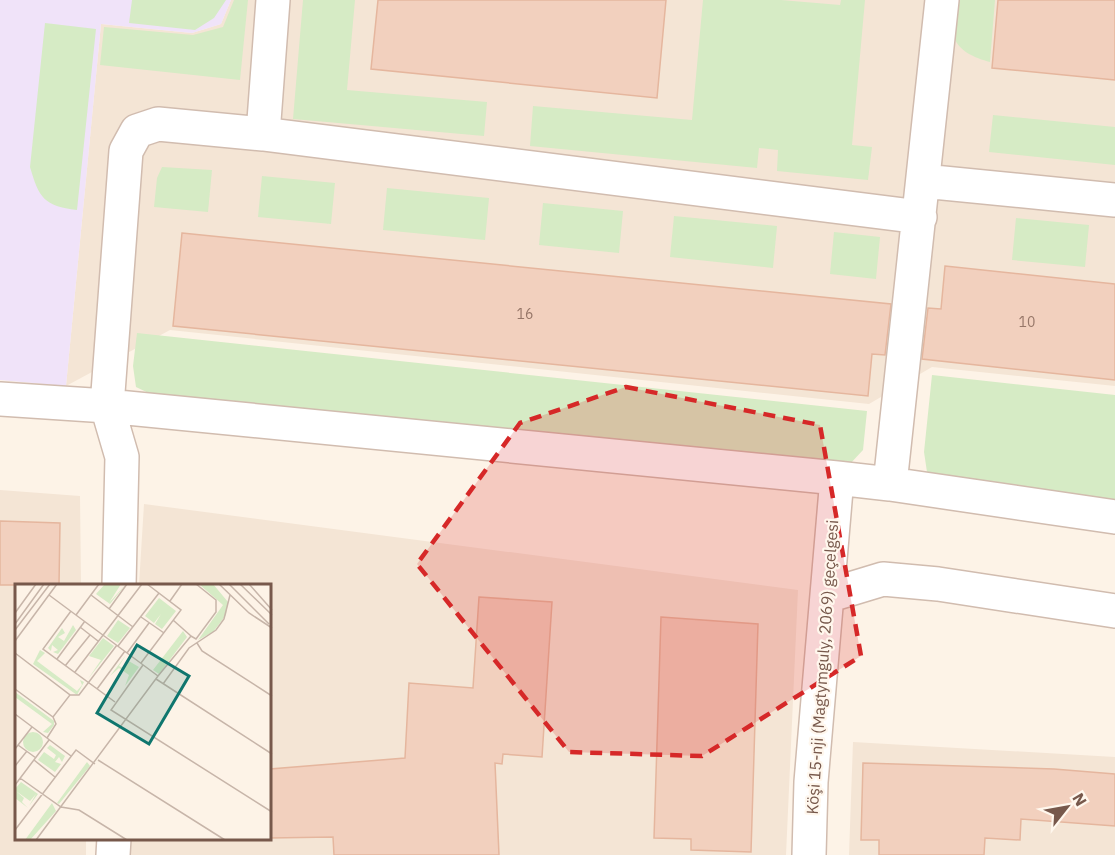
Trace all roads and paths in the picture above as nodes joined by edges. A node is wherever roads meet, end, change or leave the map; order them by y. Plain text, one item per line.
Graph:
1 (273, 0) edge
2 (942, 0) edge
3 (263, 134) junction
4 (923, 181) junction
5 (1115, 200) edge
6 (920, 217) junction
7 (0, 399) edge
8 (107, 406) junction
9 (837, 478) junction
10 (890, 484) junction
11 (1115, 517) edge
12 (119, 584) edge
13 (827, 596) junction
14 (1115, 611) edge
15 (114, 840) edge
16 (113, 855) edge
17 (809, 855) edge

1 - 3 street
2 - 4 street
3 - 6 street
3 - 8 street
4 - 5 street
4 - 6 street
6 - 10 street
7 - 8 street
8 - 9 street
8 - 12 street
9 - 10 street
9 - 13 street, Köşi 15-nji (Magtymguly, 2069) geçelgesi
10 - 11 street
13 - 14 street
13 - 17 street, Köşi 15-nji (Magtymguly, 2069) geçelgesi
15 - 16 street

